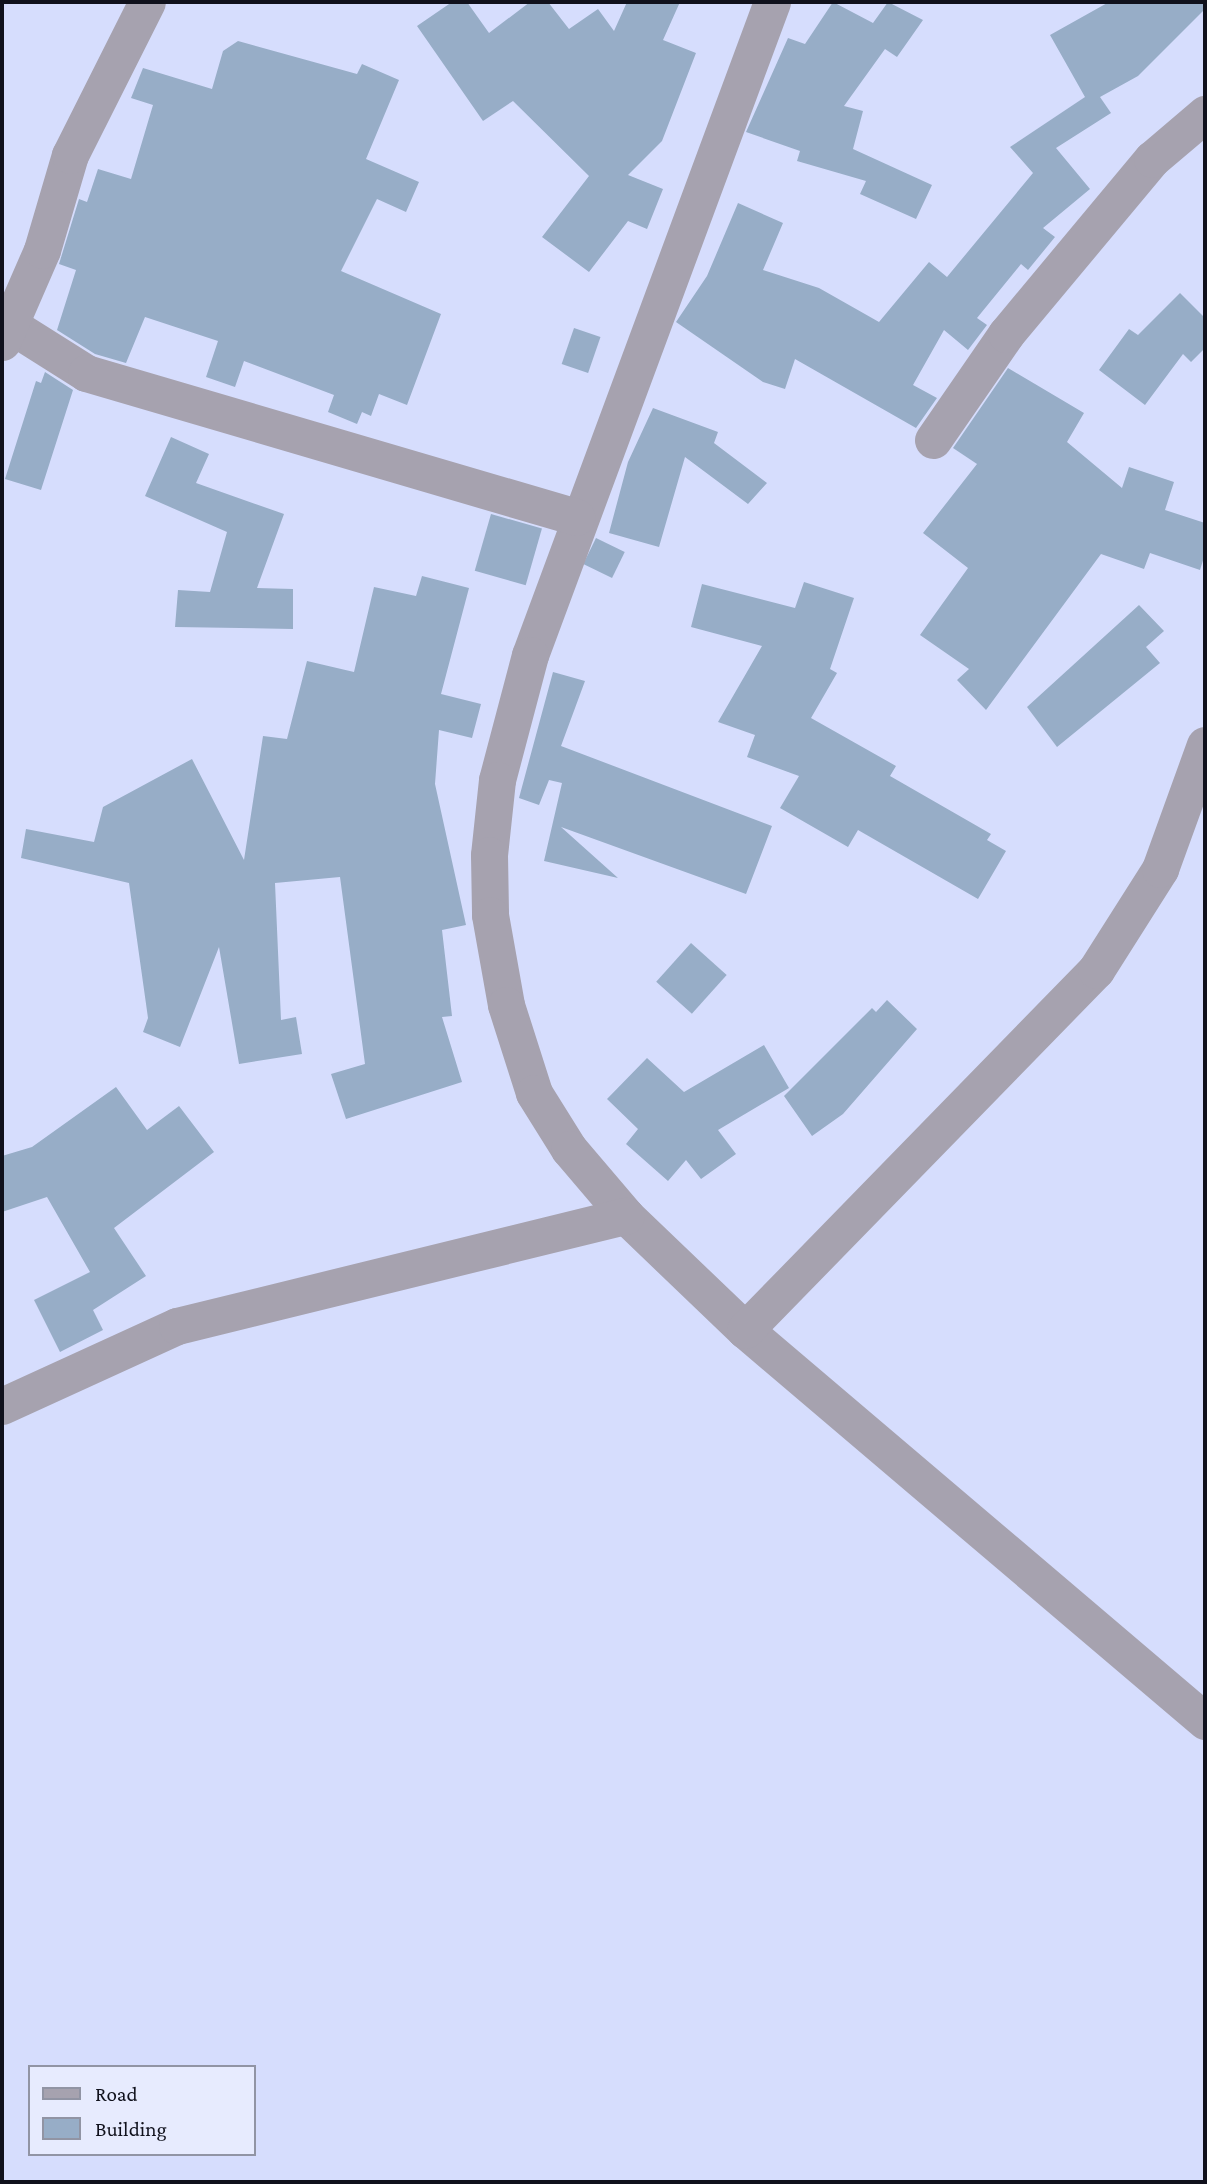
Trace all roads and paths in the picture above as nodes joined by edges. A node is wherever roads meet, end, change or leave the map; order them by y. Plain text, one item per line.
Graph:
1 (147, 2) edge
2 (772, 2) edge
3 (1205, 114) edge
4 (5, 330) edge
5 (933, 440) dead end
6 (576, 517) junction
7 (1205, 745) edge
8 (626, 1216) junction
9 (745, 1330) junction
10 (2, 1406) edge
11 (1205, 1721) edge

1 - 4 street
2 - 6 street
3 - 5 street
4 - 6 street
6 - 8 street
7 - 9 street
8 - 9 street
8 - 10 street
9 - 11 street

